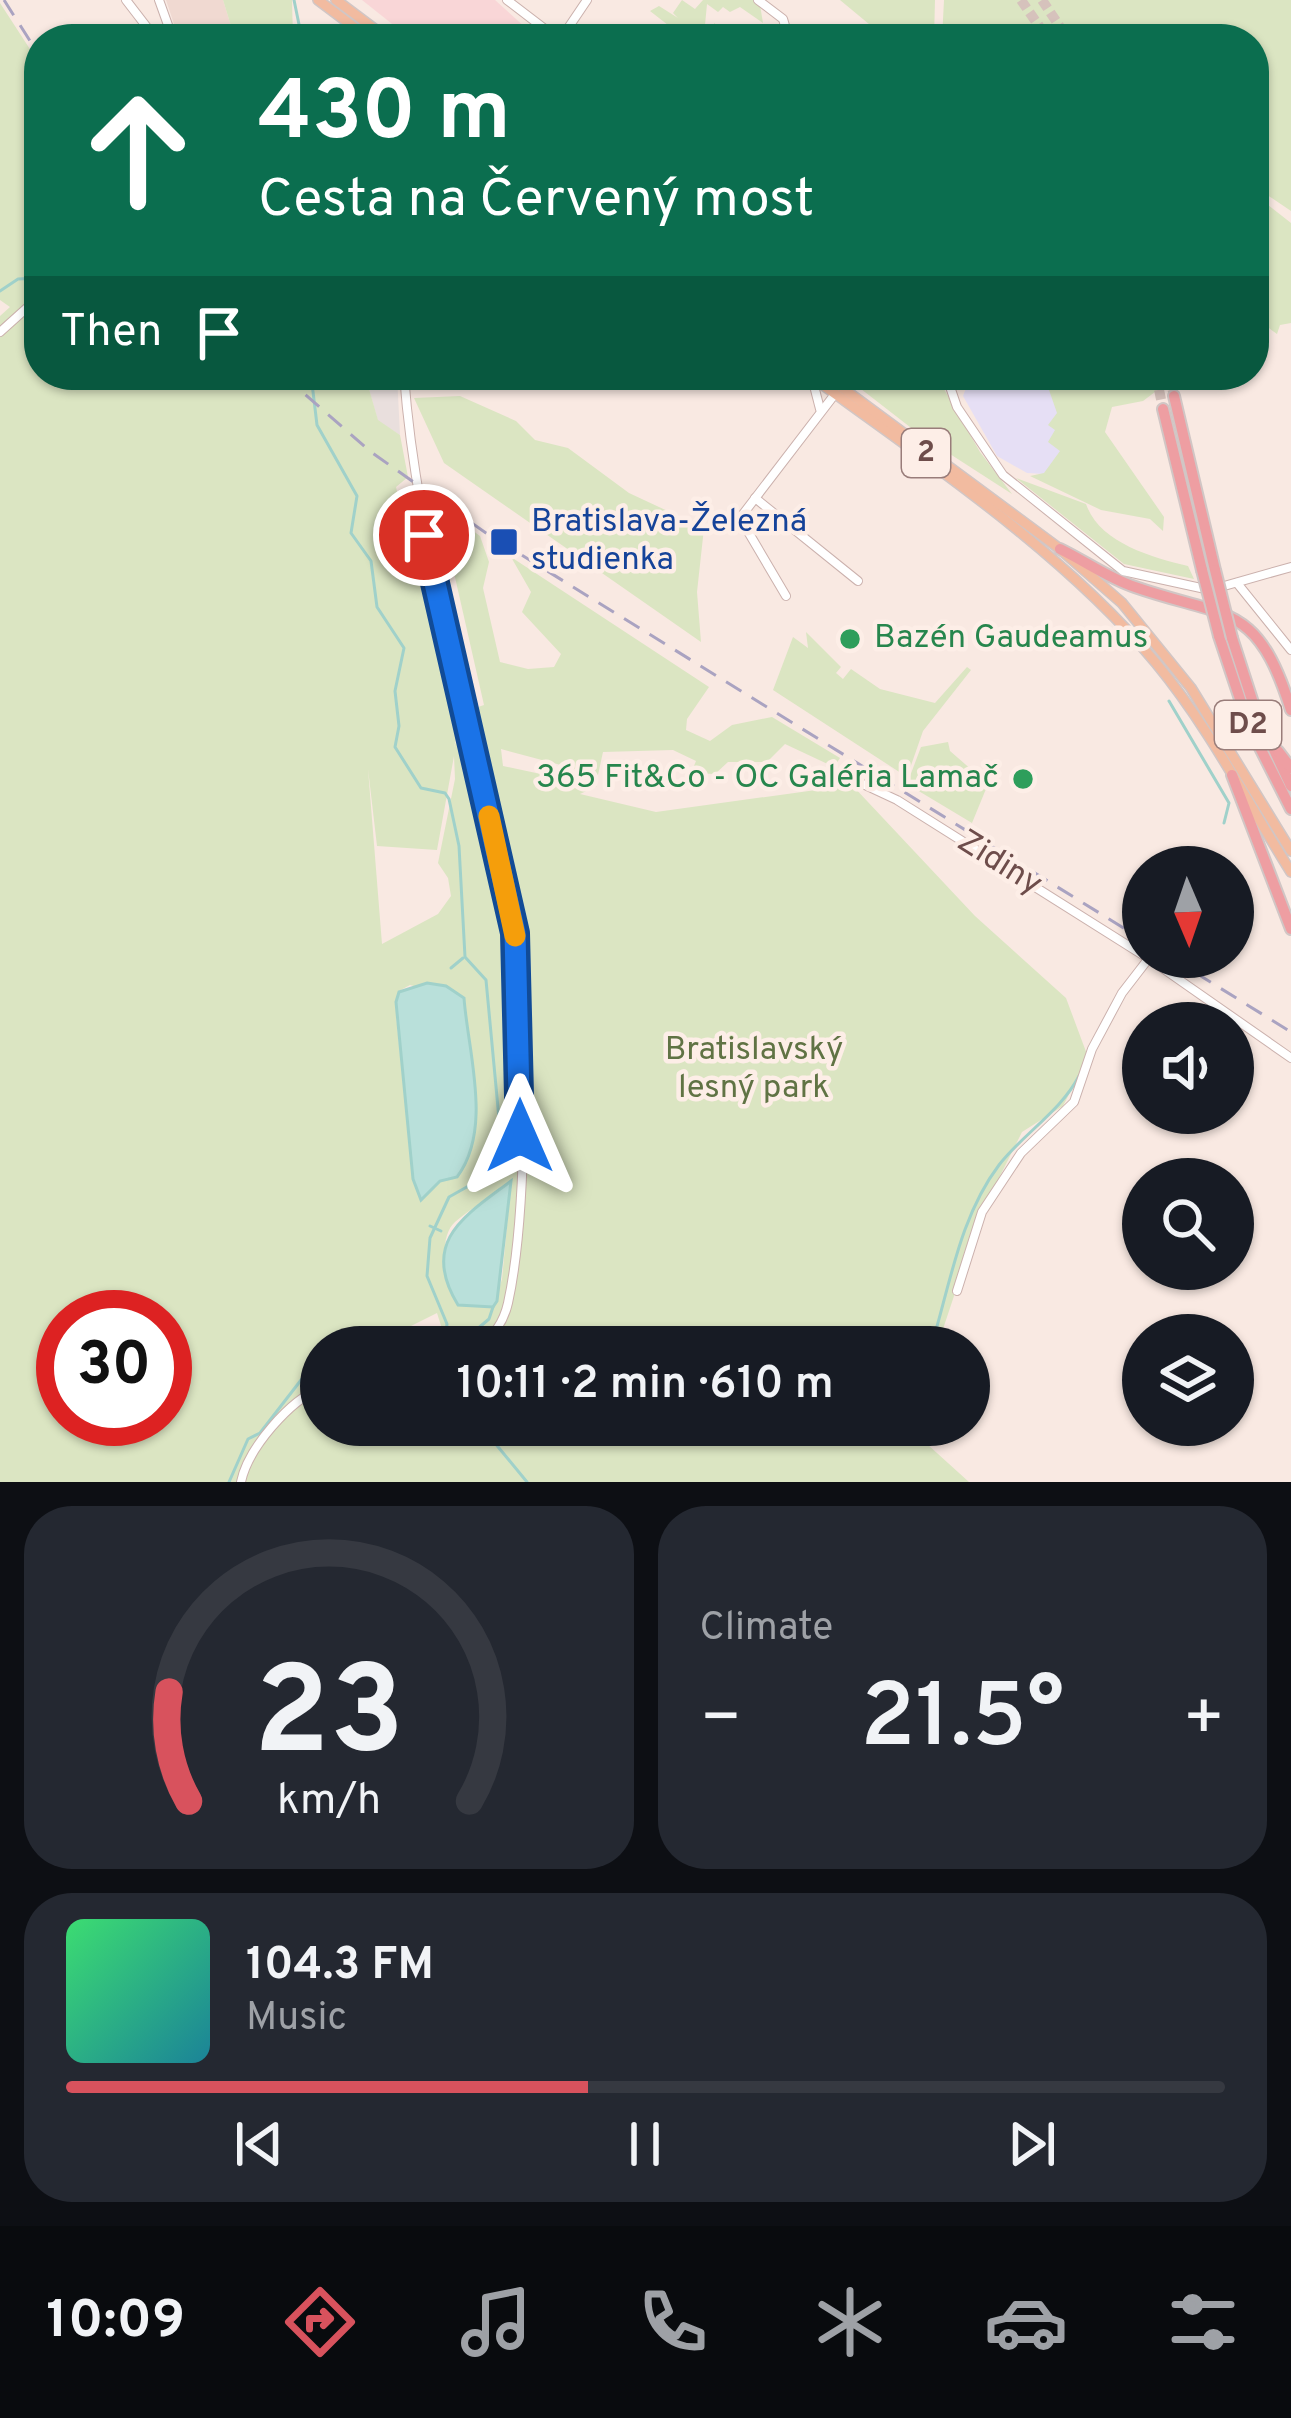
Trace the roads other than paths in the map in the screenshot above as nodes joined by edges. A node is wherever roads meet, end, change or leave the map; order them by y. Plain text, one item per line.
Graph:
1 (318, 0) edge
2 (336, 0) edge
3 (507, 0) edge
4 (587, 0) edge
5 (758, 0) edge
6 (350, 24) edge
7 (368, 24) edge
8 (537, 24) edge
9 (566, 24) edge
10 (784, 24) edge
11 (24, 310) edge
12 (0, 332) edge
13 (406, 390) edge
14 (816, 390) edge
15 (835, 390) edge
16 (837, 390) edge
17 (837, 390) edge
18 (951, 390) edge
19 (1174, 396) tunnel mouth
20 (1163, 409) tunnel mouth
21 (818, 414) junction
22 (755, 498) junction
23 (1060, 549) junction
24 (1291, 567) edge
25 (1208, 570) junction
26 (858, 580) dead end
27 (1237, 583) junction
28 (786, 596) dead end
29 (1225, 637) junction
30 (1291, 650) edge
31 (1291, 710) edge
32 (1268, 740) junction
33 (1291, 768) edge
34 (1232, 775) junction
35 (852, 779) dead end
36 (1291, 786) edge
37 (1291, 809) edge
38 (1291, 851) edge
39 (1291, 872) edge
40 (1291, 928) edge
41 (1122, 942) edge
42 (1134, 978) edge
43 (1176, 978) edge
44 (1291, 1058) edge
45 (957, 1291) dead end
46 (499, 1326) edge
47 (300, 1400) edge
48 (241, 1482) edge

1 - 6 main road
2 - 7 main road
3 - 8 street
4 - 9 street
5 - 10 street
11 - 12 street
13 - 46 street
14 - 21 street
15 - 21 street
16 - 23 main road, 2
17 - 34 main road, 2
18 - 27 street
19 - 25 highway, D2
20 - 25 highway, D2
21 - 22 street
22 - 26 street
22 - 28 street
23 - 31 highway
23 - 38 main road, 2
24 - 27 street
25 - 29 highway, D2, bridge
27 - 30 street
29 - 32 highway, D2
29 - 37 highway, D2
32 - 33 highway
32 - 36 highway, D2
34 - 39 main road, 2
34 - 40 highway
35 - 41 street, Zidiny
42 - 45 street
43 - 44 street, Zidiny
47 - 48 street

